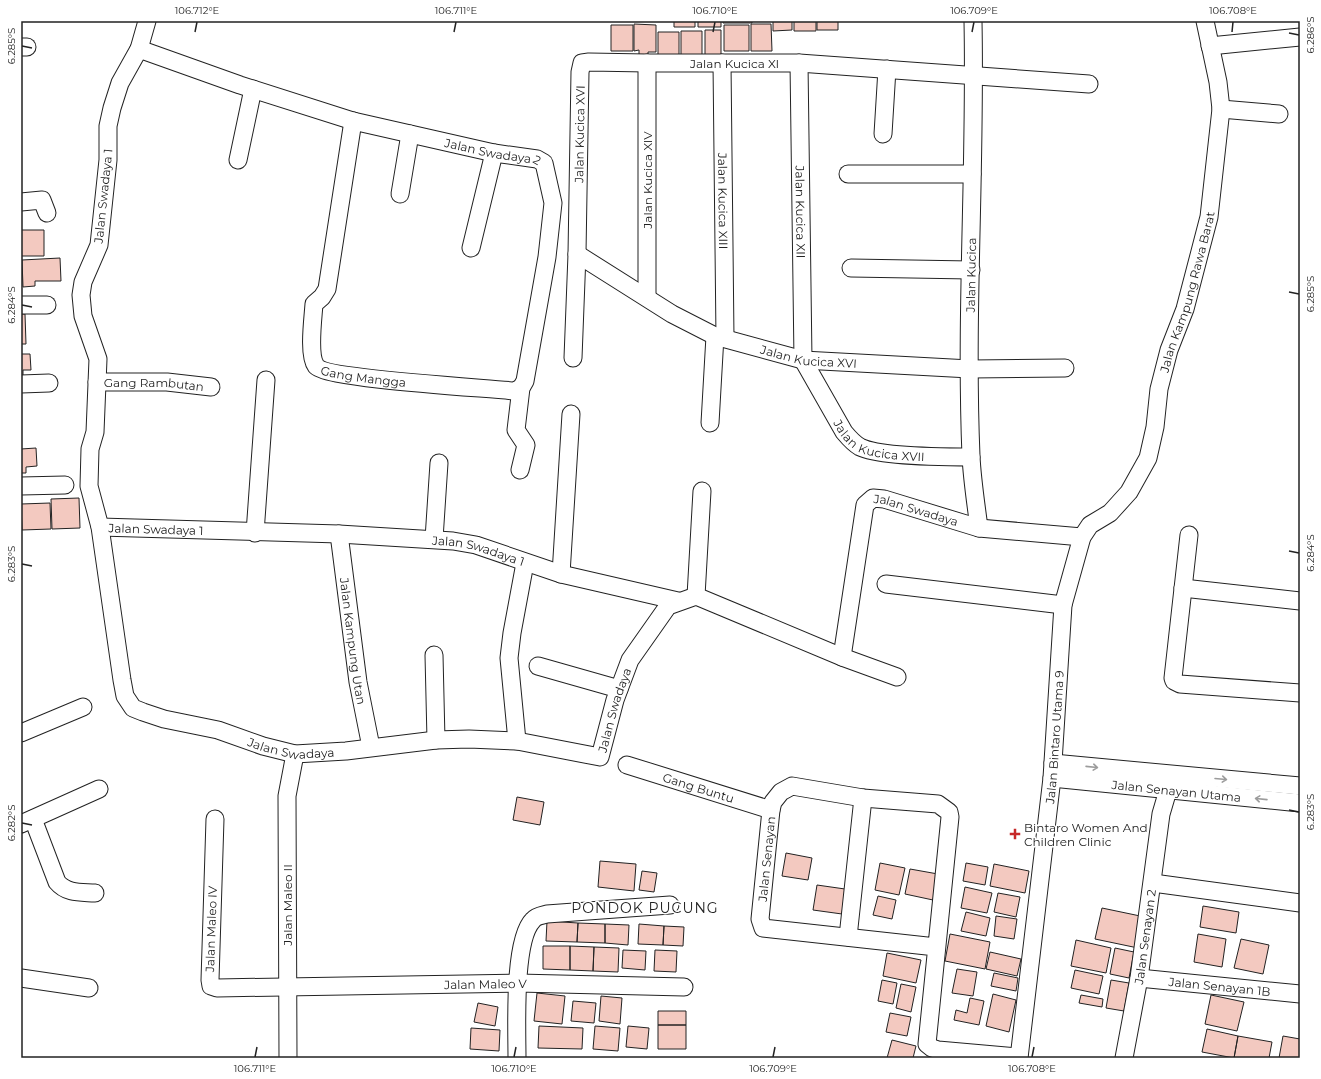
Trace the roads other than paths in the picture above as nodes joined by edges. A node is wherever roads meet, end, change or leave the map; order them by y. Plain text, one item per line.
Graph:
1 (147, 21) edge
2 (973, 21) edge
3 (1205, 21) edge
4 (1300, 37) edge
5 (1210, 46) junction
6 (139, 49) junction
7 (582, 63) joint
8 (722, 63) junction
9 (800, 63) junction
10 (647, 64) junction
11 (886, 68) junction
12 (974, 75) junction
13 (1089, 84) dead end
14 (253, 89) junction
15 (1221, 109) junction
16 (1279, 114) dead end
17 (353, 121) junction
18 (410, 134) junction
19 (883, 134) dead end
20 (494, 153) junction
21 (238, 160) dead end
22 (848, 174) dead end
23 (972, 174) junction
24 (400, 194) dead end
25 (21, 202) edge
26 (47, 213) dead end
27 (471, 248) dead end
28 (577, 254) junction
29 (851, 268) dead end
30 (971, 270) junction
31 (647, 298) junction
32 (21, 305) edge
33 (47, 305) dead end
34 (720, 337) junction
35 (573, 358) dead end
36 (803, 360) junction
37 (1065, 368) dead end
38 (970, 369) junction
39 (266, 380) dead end
40 (97, 382) junction
41 (49, 383) dead end
42 (21, 384) edge
43 (211, 387) dead end
44 (521, 388) junction
45 (571, 414) dead end
46 (710, 423) dead end
47 (971, 457) junction
48 (439, 463) dead end
49 (520, 470) dead end
50 (65, 485) dead end
51 (21, 486) edge
52 (702, 491) dead end
53 (100, 527) junction
54 (979, 528) junction
55 (255, 533) junction
56 (339, 534) junction
57 (1189, 534) dead end
58 (1082, 537) junction
59 (434, 538) junction
60 (525, 563) junction
61 (561, 574) junction
62 (886, 584) dead end
63 (1183, 588) junction
64 (696, 596) junction
65 (678, 601) junction
66 (1300, 601) edge
67 (1063, 605) junction
68 (434, 655) dead end
69 (842, 657) junction
70 (538, 666) dead end
71 (897, 677) dead end
72 (619, 689) junction
73 (1300, 693) edge
74 (83, 707) dead end
75 (21, 733) edge
76 (436, 740) junction
77 (517, 741) junction
78 (372, 747) junction
79 (295, 754) junction
80 (627, 765) dead end
81 (1052, 770) junction
82 (1164, 782) junction
83 (1300, 786) edge
84 (99, 790) dead end
85 (864, 798) junction
86 (1300, 803) edge
87 (771, 810) junction
88 (214, 820) dead end
89 (27, 821) edge
90 (1153, 883) junction
91 (96, 893) dead end
92 (1300, 903) edge
93 (670, 905) dead end
94 (848, 937) junction
95 (936, 947) junction
96 (21, 978) edge
97 (1139, 978) junction
98 (518, 983) junction
99 (286, 986) junction
100 (684, 987) dead end
101 (89, 988) dead end
102 (1300, 994) edge
103 (1019, 1057) edge
104 (288, 1058) edge
105 (517, 1058) edge
106 (1124, 1058) edge

1 - 6 street, Jalan Swadaya 1
2 - 12 street, Jalan Kucica
3 - 5 street, Jalan Kampung Rawa Barat
4 - 5 street
5 - 15 street, Jalan Kampung Rawa Barat
6 - 14 street, Jalan Swadaya 2
6 - 40 street, Jalan Swadaya 1
7 - 10 street, Jalan Kucica XI
7 - 28 street, Jalan Kucica XVI
8 - 9 street, Jalan Kucica XI
8 - 10 street, Jalan Kucica XI
8 - 34 street, Jalan Kucica XIII
9 - 11 street, Jalan Kucica XI
9 - 36 street, Jalan Kucica XII
10 - 31 street, Jalan Kucica XIV
11 - 12 street, Jalan Kucica XI
11 - 19 street
12 - 13 street, Jalan Kucica XI
12 - 23 street, Jalan Kucica
14 - 17 street, Jalan Swadaya 2
14 - 21 street
15 - 16 street
15 - 58 street, Jalan Kampung Rawa Barat
17 - 18 street, Jalan Swadaya 2
17 - 44 street, Gang Mangga
18 - 20 street, Jalan Swadaya 2
18 - 24 street
20 - 27 street
20 - 44 street, Jalan Swadaya 2
22 - 23 street
23 - 30 street, Jalan Kucica
25 - 26 street
28 - 31 street, Jalan Kucica XVI
28 - 35 street, Jalan Kucica XVI
29 - 30 street
30 - 38 street, Jalan Kucica
31 - 34 street, Jalan Kucica XVI
32 - 33 street
34 - 36 street, Jalan Kucica XVI
34 - 46 street, Jalan Kucica XIII
36 - 38 street, Jalan Kucica XVI
36 - 47 street, Jalan Kucica XVII
37 - 38 street, Jalan Kucica XVI
38 - 47 street, Jalan Kucica
39 - 55 street
40 - 43 street, Gang Rambutan
40 - 53 street, Jalan Swadaya 1
41 - 42 street
44 - 49 street, Jalan Swadaya 2
45 - 61 street
47 - 54 street, Jalan Kucica
48 - 59 street
50 - 51 street
52 - 64 street
53 - 55 street, Jalan Swadaya 1
53 - 79 street, Jalan Swadaya
54 - 58 street, Jalan Swadaya
54 - 69 street, Jalan Swadaya
55 - 56 street, Jalan Swadaya 1
56 - 59 street, Jalan Swadaya 1
56 - 78 street, Jalan Kampung Utan
57 - 63 street
58 - 67 street, Jalan Bintaro Utama 9
59 - 60 street, Jalan Swadaya 1
60 - 61 street, Jalan Swadaya 1
60 - 77 street
61 - 65 street, Jalan Swadaya 1
62 - 67 street
63 - 66 street
63 - 73 street
64 - 65 street, Jalan Swadaya
64 - 69 street
65 - 72 street, Jalan Swadaya
67 - 81 street, Jalan Bintaro Utama 9
68 - 76 street
69 - 71 street
70 - 72 street
72 - 77 street, Jalan Swadaya
74 - 75 street
76 - 77 street, Jalan Swadaya
76 - 78 street, Jalan Swadaya
78 - 79 street, Jalan Swadaya
79 - 99 street, Jalan Maleo II
80 - 87 street, Gang Buntu
81 - 82 street, Jalan Senayan Utama
81 - 103 street, Jalan Bintaro Utama 9
82 -> 83 street, Jalan Senayan Utama
86 -> 82 street, Jalan Senayan Utama
82 - 90 street, Jalan Senayan 2
84 - 89 street
85 - 87 street, Jalan Senayan
85 - 94 street
85 - 95 street, Jalan Senayan
87 - 94 street, Jalan Senayan
88 - 99 street, Jalan Maleo IV
89 - 91 street
90 - 92 street
90 - 97 street, Jalan Senayan 2
93 - 98 street
94 - 95 street, Jalan Senayan
95 - 103 street, Jalan Senayan
96 - 101 street
97 - 102 street, Jalan Senayan 1B
97 - 106 street, Jalan Senayan 2
98 - 99 street, Jalan Maleo V
98 - 100 street, Jalan Maleo V
98 - 105 street
99 - 104 street, Jalan Maleo II

